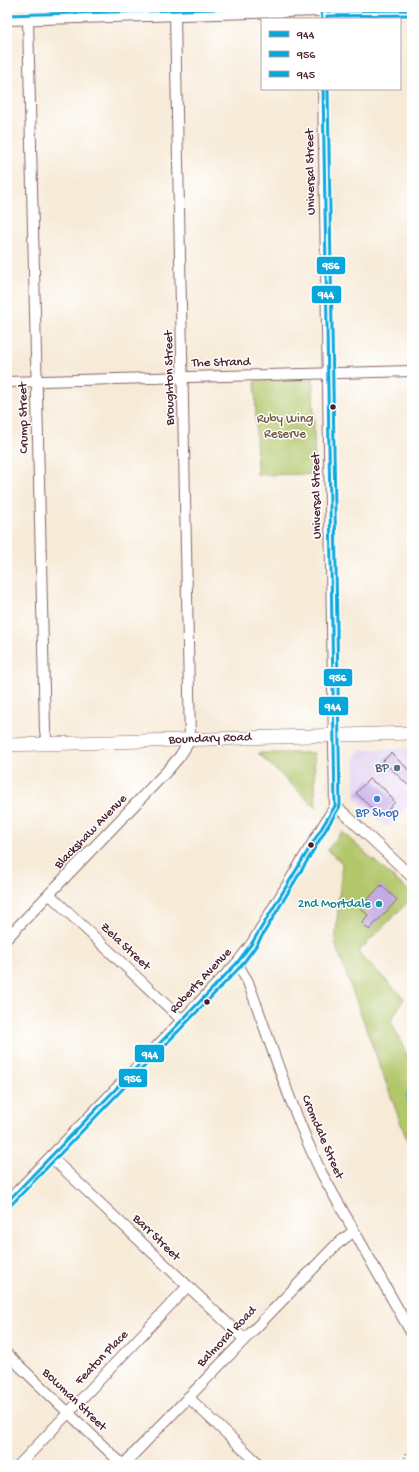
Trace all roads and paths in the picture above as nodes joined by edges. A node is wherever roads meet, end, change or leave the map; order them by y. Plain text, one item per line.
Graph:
1 (392, 9) edge
2 (302, 10) edge
3 (412, 10) edge
4 (322, 15) edge
5 (175, 16) junction
6 (7, 20) edge
7 (28, 20) junction
8 (323, 90) edge
9 (412, 371) edge
10 (328, 373) junction
11 (183, 377) junction
12 (36, 381) junction
13 (7, 382) edge
14 (412, 733) edge
15 (334, 736) junction
16 (190, 740) junction
17 (47, 744) junction
18 (7, 745) edge
19 (335, 806) junction
20 (412, 877) edge
21 (49, 894) junction
22 (7, 938) edge
23 (237, 963) junction
24 (182, 1020) junction
25 (52, 1157) junction
26 (8, 1198) edge
27 (354, 1231) junction
28 (188, 1286) junction
29 (412, 1334) edge
30 (244, 1339) junction
31 (7, 1354) edge
32 (188, 1397) junction
33 (68, 1412) junction
34 (412, 1442) edge
35 (19, 1465) edge
36 (123, 1465) edge
37 (260, 1465) edge
38 (401, 1465) edge

1 - 3 street
1 - 4 street
2 - 4 street
2 - 5 street
5 - 7 street
5 - 11 street, Broughton Street
6 - 7 street
7 - 12 street, Crump Street
8 - 10 street, Universal Street
9 - 10 street, The Strand
10 - 11 street, The Strand
10 - 15 street, Universal Street
11 - 12 street, The Strand
11 - 16 street, Broughton Street
12 - 13 street, The Strand
12 - 17 street, Crump Street
14 - 15 main road, Boundary Road
15 - 16 main road, Boundary Road
15 - 19 street
16 - 17 main road, Boundary Road
16 - 21 street, Blackshaw Avenue
17 - 18 main road, Boundary Road
19 - 20 street
19 - 23 street, Roberts Avenue
21 - 22 street, Blackshaw Avenue
21 - 24 street, Zela Street
23 - 24 street, Roberts Avenue
23 - 27 street, Cromdale Street
24 - 25 street, Roberts Avenue
25 - 26 street, Roberts Avenue
25 - 28 street, Barr Street
27 - 29 street, Cromdale Street
27 - 30 street, Balmoral Road
28 - 30 street, Barr Street
28 - 33 street, Featon Place
30 - 32 street, Balmoral Road
31 - 33 street, Bowman Street
32 - 36 street, Balmoral Road
32 - 37 street
33 - 35 street, Featon Place
33 - 36 street, Bowman Street
34 - 38 path

